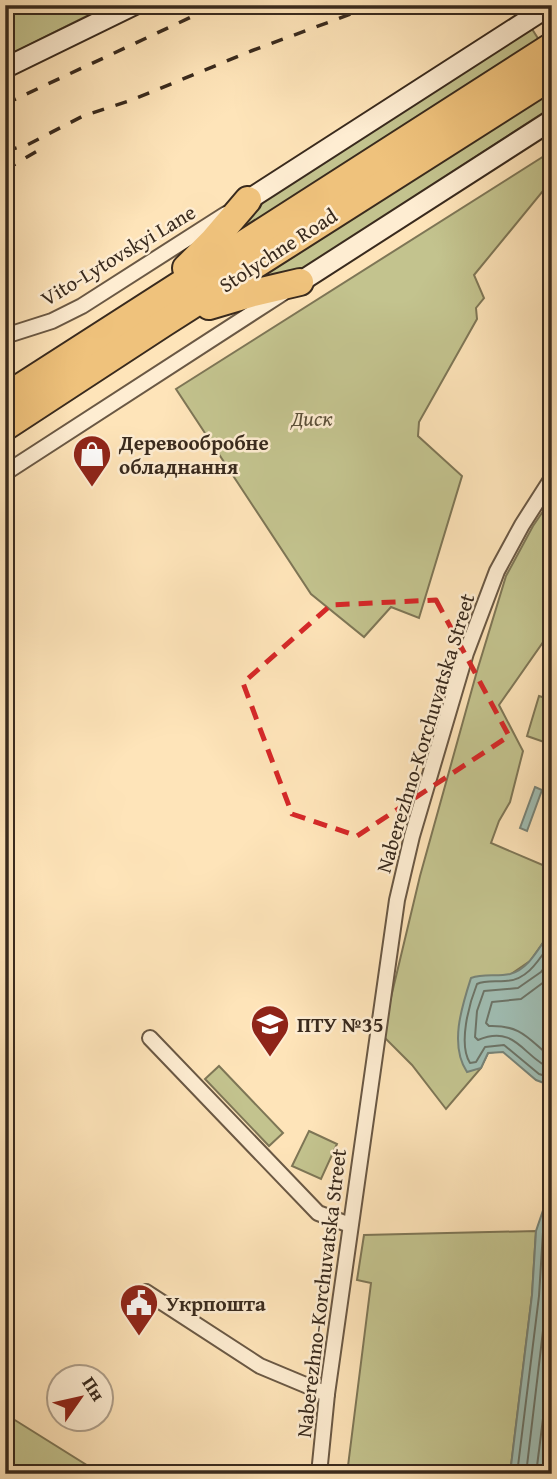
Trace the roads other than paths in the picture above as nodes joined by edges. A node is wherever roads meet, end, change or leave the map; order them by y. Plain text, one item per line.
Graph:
1 (134, 5) edge
2 (543, 9) edge
3 (552, 46) edge
4 (5, 68) edge
5 (552, 76) edge
6 (552, 120) edge
7 (248, 200) junction
8 (300, 282) junction
9 (155, 316) junction
10 (5, 336) edge
11 (5, 397) edge
12 (5, 427) edge
13 (5, 473) edge
14 (552, 478) edge
15 (150, 1038) dead end
16 (350, 1225) junction
17 (146, 1292) dead end
18 (327, 1394) junction
19 (319, 1474) edge

1 - 4 main road
2 - 7 main road
3 - 9 highway, Stolychne Road
5 - 9 highway, Stolychne Road
6 - 8 main road
7 - 9 highway
7 - 10 street, Vito-Lytovskyi Lane
8 - 9 highway
8 - 13 street
9 - 11 highway, Stolychne Road
9 - 12 highway, Stolychne Road
14 - 16 street, Naberezhno-Korchuvatska Street
15 - 16 street
16 - 18 street, Naberezhno-Korchuvatska Street
17 - 18 street
18 - 19 street, Naberezhno-Korchuvatska Street

